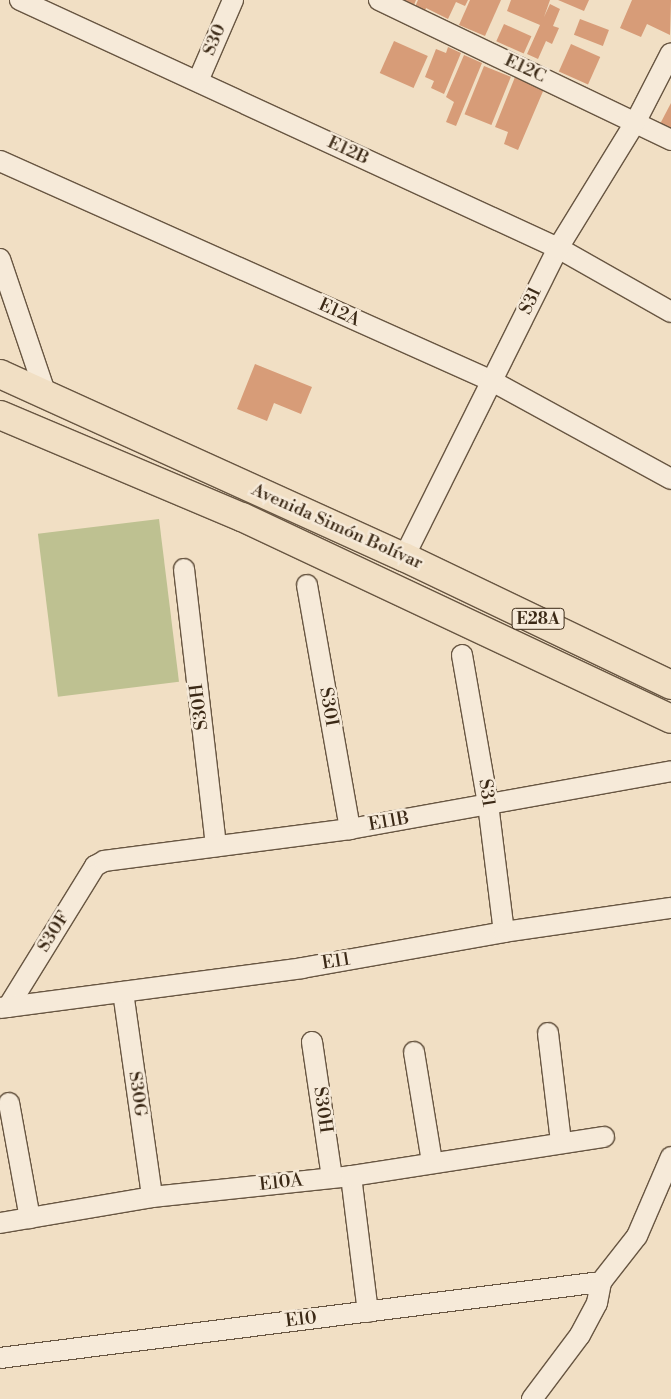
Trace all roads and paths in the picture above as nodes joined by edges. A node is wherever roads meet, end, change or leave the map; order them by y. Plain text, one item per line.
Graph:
1 (20, 0) edge
2 (232, 0) edge
3 (379, 0) edge
4 (671, 53) edge
5 (198, 81) junction
6 (636, 121) junction
7 (671, 140) edge
8 (0, 161) edge
9 (558, 248) junction
10 (0, 259) edge
11 (671, 312) edge
12 (0, 374) edge
13 (492, 381) junction
14 (46, 395) junction
15 (0, 415) edge
16 (671, 479) edge
17 (404, 557) junction
18 (184, 569) dead end
19 (307, 585) dead end
20 (462, 655) dead end
21 (671, 685) edge
22 (671, 719) edge
23 (671, 771) edge
24 (488, 804) junction
25 (350, 829) junction
26 (216, 846) junction
27 (104, 861) joint
28 (671, 908) edge
29 (504, 932) junction
30 (123, 992) junction
31 (4, 1008) edge
32 (548, 1033) dead end
33 (312, 1042) dead end
34 (414, 1052) dead end
35 (10, 1103) dead end
36 (604, 1137) dead end
37 (561, 1142) junction
38 (671, 1157) edge
39 (432, 1162) junction
40 (341, 1177) junction
41 (152, 1197) junction
42 (30, 1218) junction
43 (0, 1223) edge
44 (601, 1282) junction
45 (368, 1312) junction
46 (0, 1358) edge
47 (532, 1399) edge

1 - 5 street, E12B
2 - 5 street, S30
3 - 6 street, E12C
4 - 6 street, S31
5 - 9 street, E12B
6 - 7 street, E12C
6 - 9 street, S31
8 - 13 street, E12A
9 - 11 street, E12B
9 - 13 street, S31
10 - 14 street
12 - 14 highway, Avenida Simón Bolívar
13 - 16 street, E12A
13 - 17 street, S31
14 - 17 highway, Avenida Simón Bolívar
15 - 22 highway, Avenida Simón Bolívar
17 - 21 highway, Avenida Simón Bolívar / E28A
18 - 26 street, S30H
19 - 25 street, S30I
20 - 24 street, S31
23 - 24 street, E11B
24 - 25 street, E11B
24 - 29 street, S31
25 - 26 street, E11B
26 - 27 street, E11B
27 - 31 street, S30F
28 - 29 street, E11
29 - 30 street, E11
30 - 31 street, E11
30 - 41 street, S30G
32 - 37 street
33 - 40 street, S30H
34 - 39 street
35 - 42 street
36 - 37 street, E10A
37 - 39 street, E10A
38 - 44 street
39 - 40 street, E10A
40 - 41 street, E10A
40 - 45 street, S30H
41 - 42 street, E10A
42 - 43 street, E10A
44 - 45 street, E10
44 - 47 street
45 - 46 street, E10

